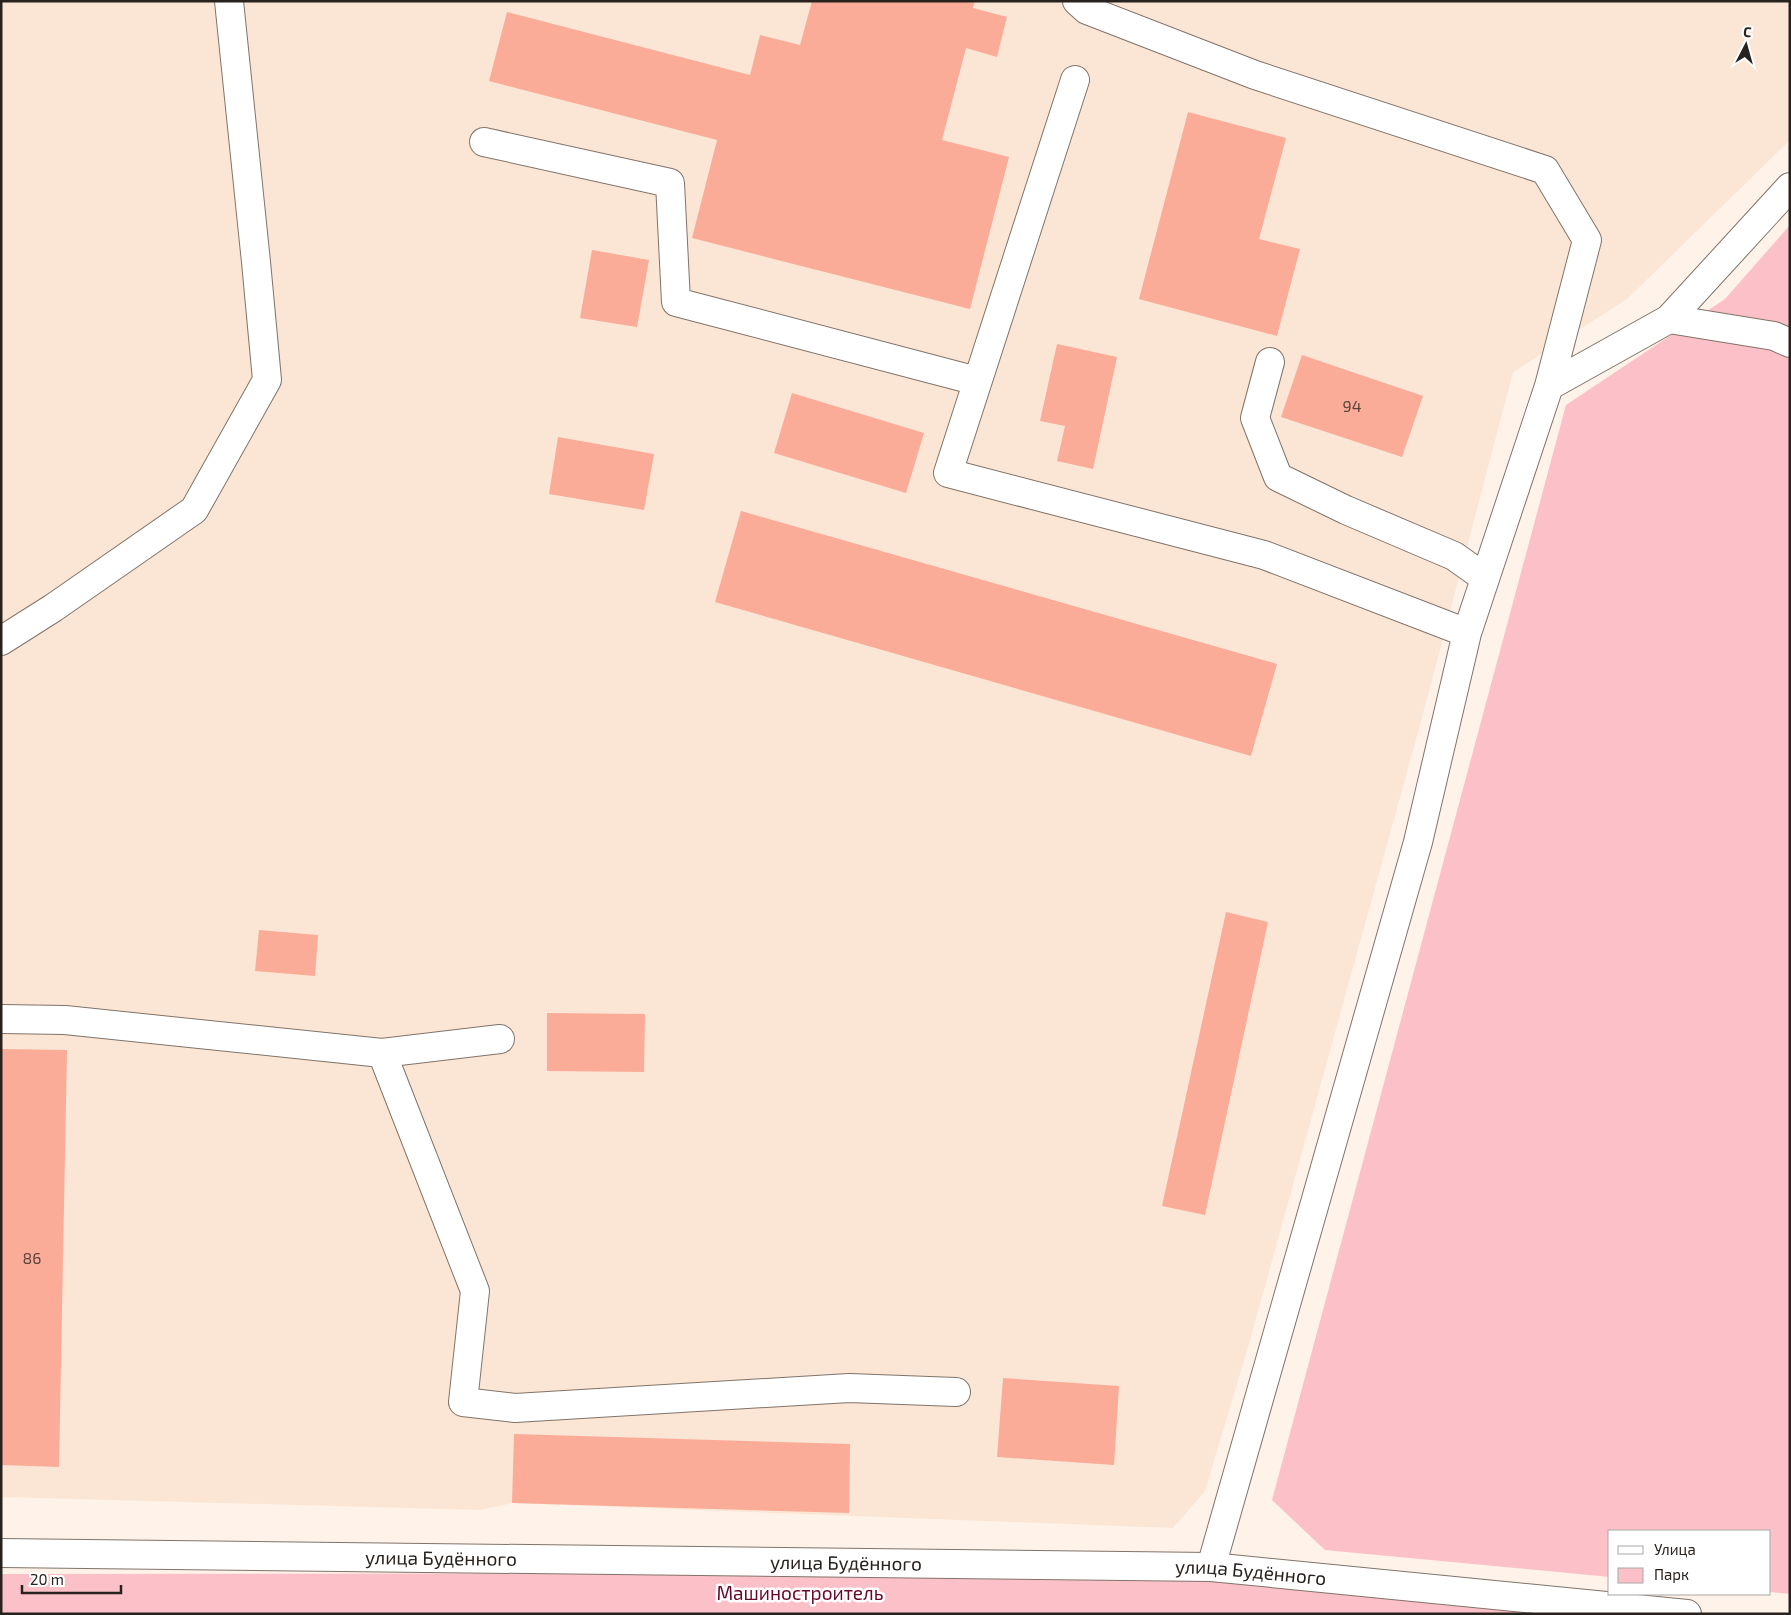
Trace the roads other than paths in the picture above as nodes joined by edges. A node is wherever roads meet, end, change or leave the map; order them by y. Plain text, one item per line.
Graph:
1 (228, 1) edge
2 (1077, 1) edge
3 (1074, 80) dead end
4 (484, 142) dead end
5 (1790, 187) edge
6 (1669, 319) junction
7 (1790, 343) edge
8 (1270, 362) dead end
9 (977, 381) junction
10 (1548, 386) junction
11 (1485, 578) junction
12 (1467, 633) junction
13 (1, 641) edge
14 (1, 1019) edge
15 (500, 1039) dead end
16 (382, 1053) junction
17 (956, 1392) dead end
18 (1, 1553) edge
19 (1211, 1567) junction
20 (1688, 1614) edge

1 - 13 main road
2 - 10 main road
3 - 9 main road
4 - 9 main road
5 - 6 main road
6 - 7 main road
6 - 10 main road
8 - 11 main road
9 - 12 main road
10 - 11 main road
11 - 12 main road
12 - 19 main road
14 - 16 main road
15 - 16 main road
16 - 17 main road
18 - 19 main road, улица Будённого
19 - 20 main road, улица Будённого

